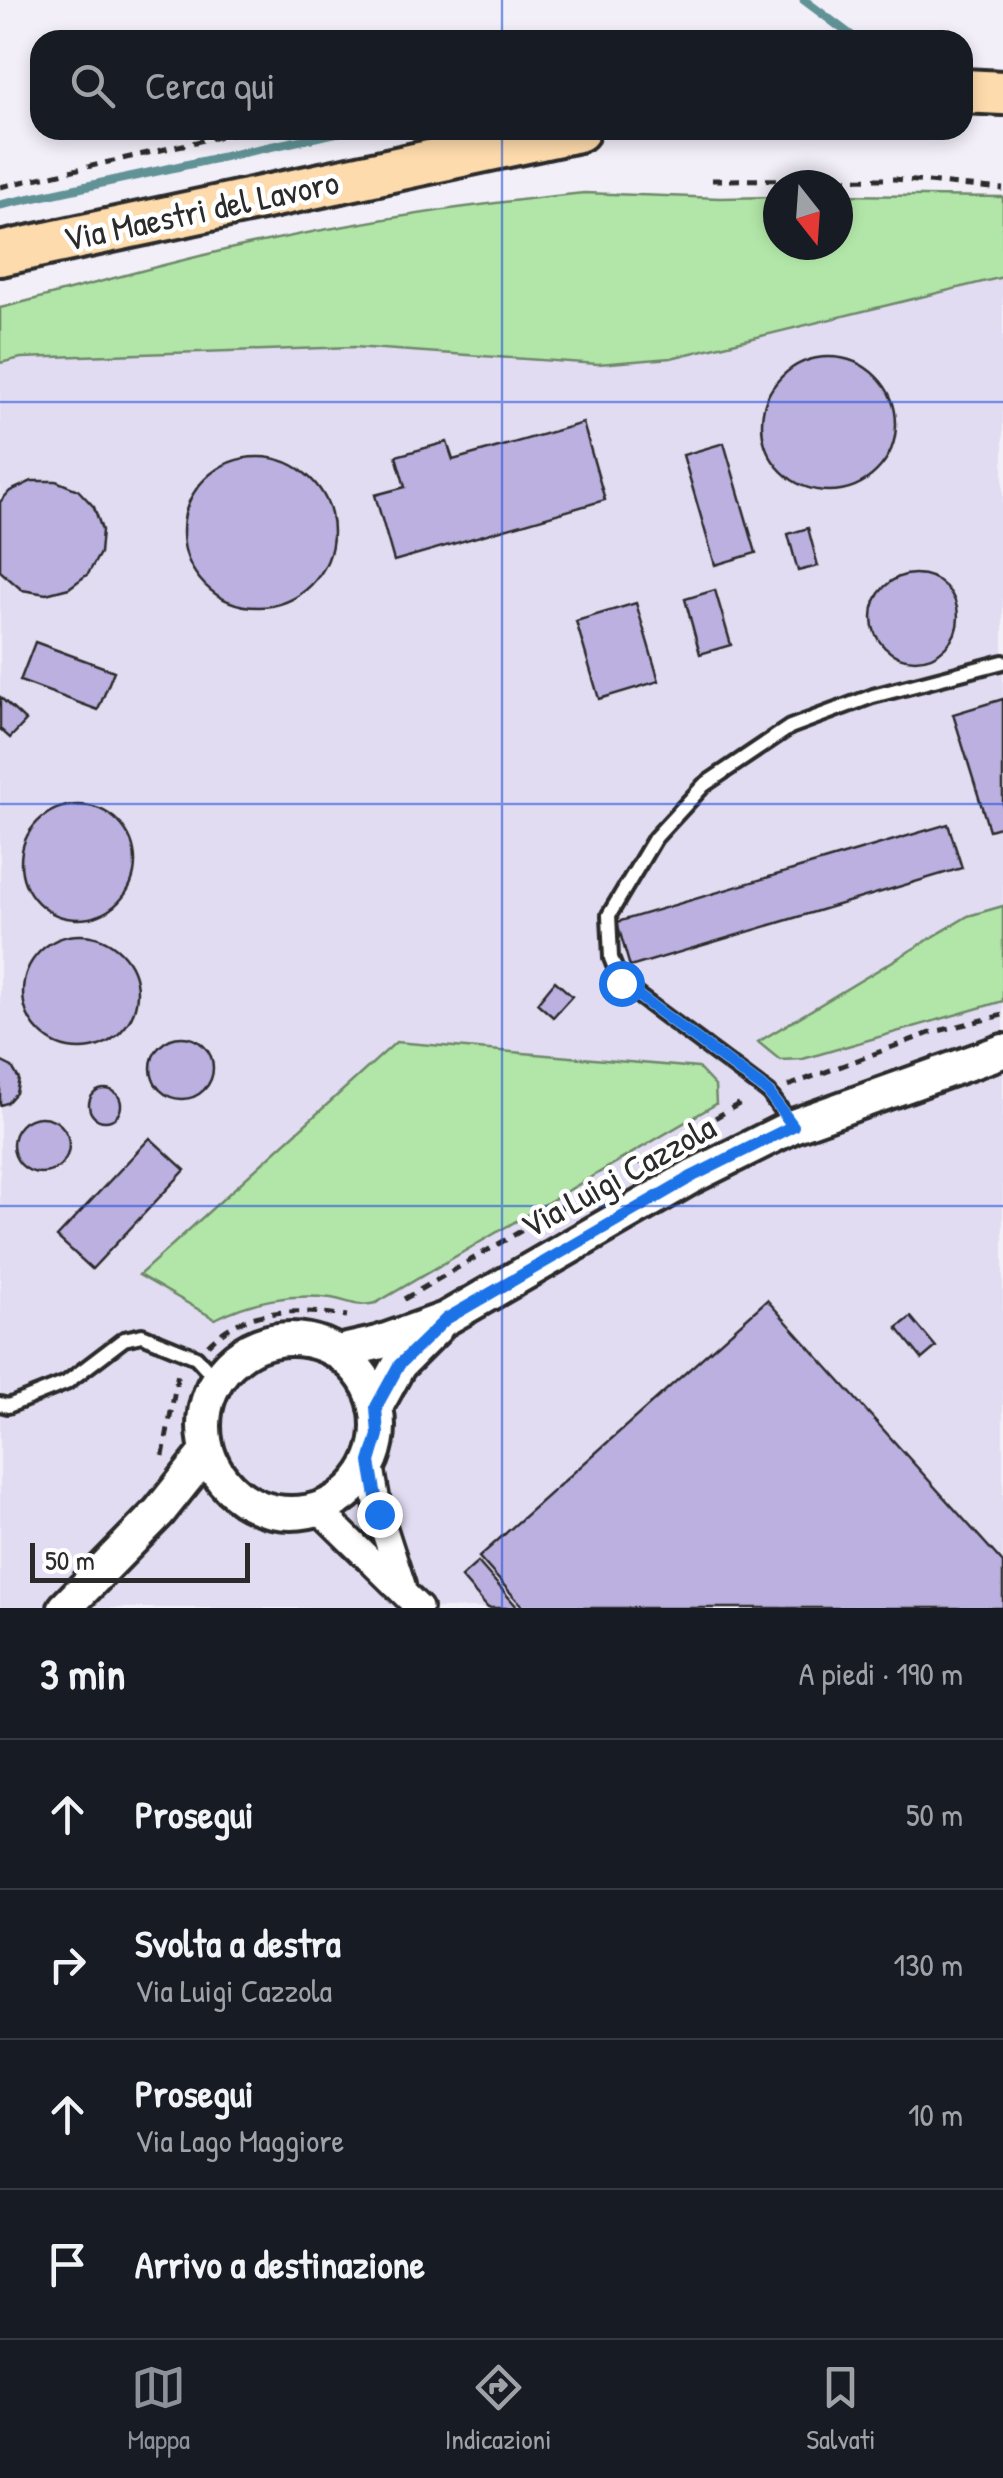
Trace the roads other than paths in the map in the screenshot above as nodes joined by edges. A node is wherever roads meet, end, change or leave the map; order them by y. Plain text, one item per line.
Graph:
1 (973, 91) edge
2 (1003, 93) edge
3 (531, 140) edge
4 (0, 254) edge
5 (1003, 662) edge
6 (1003, 1051) edge
7 (793, 1126) junction
8 (446, 1319) junction
9 (338, 1352) junction
10 (206, 1368) junction
11 (0, 1404) edge
12 (376, 1407) junction
13 (208, 1452) junction
14 (370, 1462) junction
15 (249, 1502) junction
16 (318, 1508) junction
17 (160, 1512) junction
18 (412, 1599) edge
19 (65, 1608) edge

1 - 2 highway
3 - 4 highway, Via Maestri del Lavoro
5 - 7 lane
6 - 7 street, Via Luigi Cazzola
7 - 8 street, Via Luigi Cazzola
8 - 9 street, Via Luigi Cazzola
8 - 12 street, Via Luigi Cazzola
9 - 10 street, Via Luigi Cazzola
9 - 12 street
10 - 11 lane
10 - 13 street
12 - 14 street, Via Luigi Cazzola
13 - 15 street
13 - 17 street
14 - 16 street
14 - 18 street
15 - 16 street
15 - 17 street
16 - 18 street
17 - 19 street

